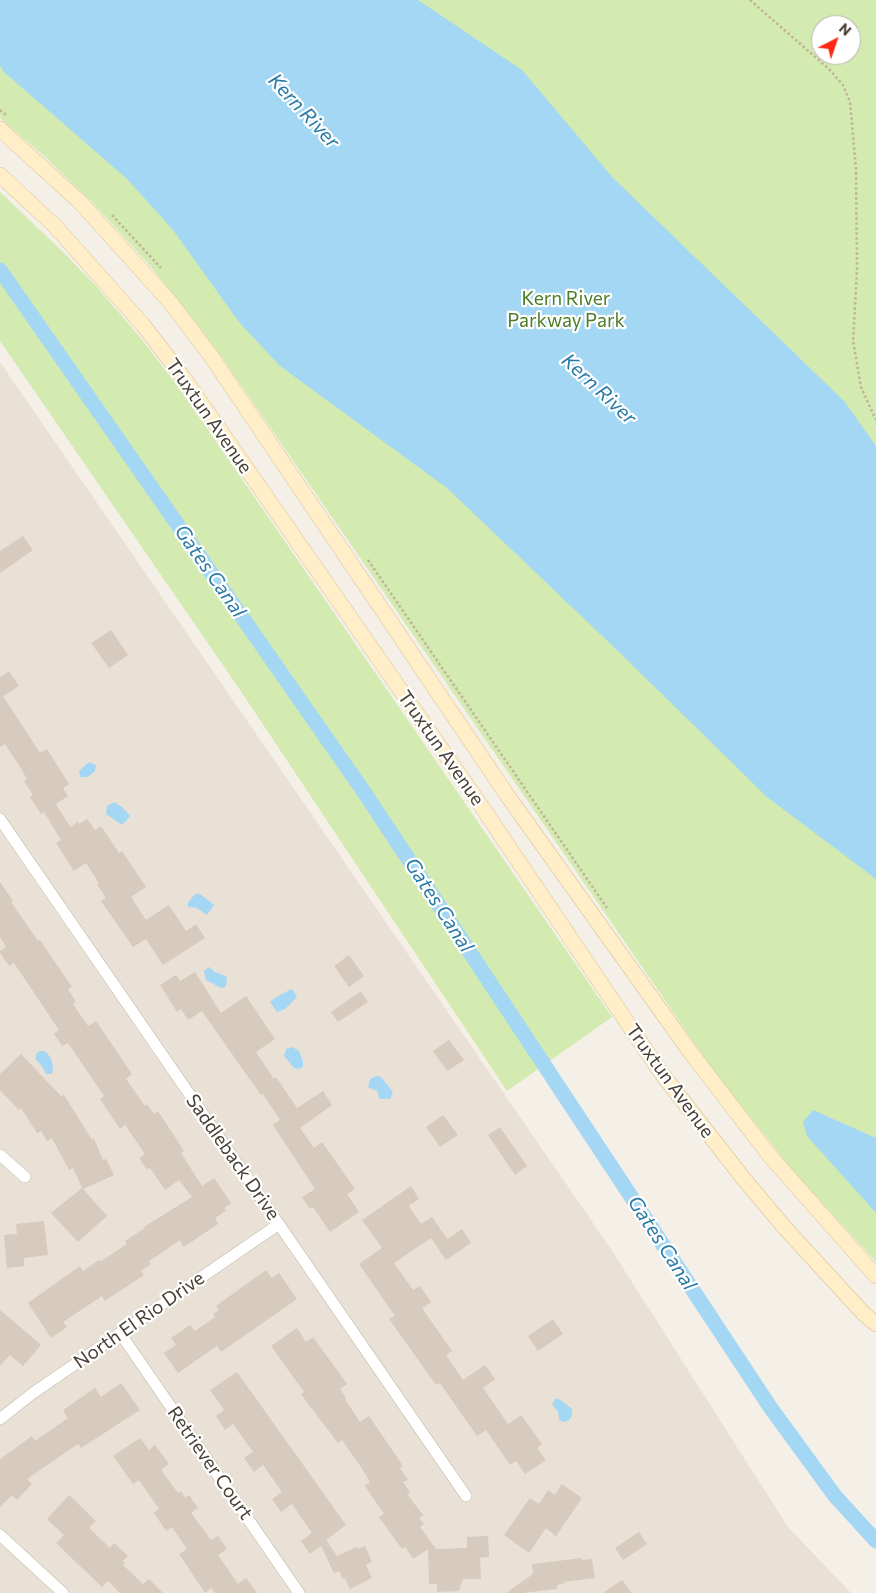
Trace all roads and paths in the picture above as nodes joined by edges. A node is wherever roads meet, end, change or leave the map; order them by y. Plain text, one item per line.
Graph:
1 (750, 0) edge
2 (0, 129) edge
3 (0, 176) edge
4 (876, 420) edge
5 (0, 819) edge
6 (0, 1155) edge
7 (25, 1177) dead end
8 (279, 1224) junction
9 (876, 1276) edge
10 (876, 1324) edge
11 (120, 1333) junction
12 (1, 1415) edge
13 (466, 1496) dead end
14 (0, 1535) edge
15 (63, 1593) edge
16 (299, 1593) edge

1 - 4 path
2 - 9 main road, Truxtun Avenue
3 - 10 main road, Truxtun Avenue
5 - 8 street, Saddleback Drive
6 - 7 street
8 - 11 street, North El Rio Drive
8 - 13 street, Saddleback Drive
11 - 12 street, North El Rio Drive
11 - 16 street, Retriever Court
14 - 15 street

